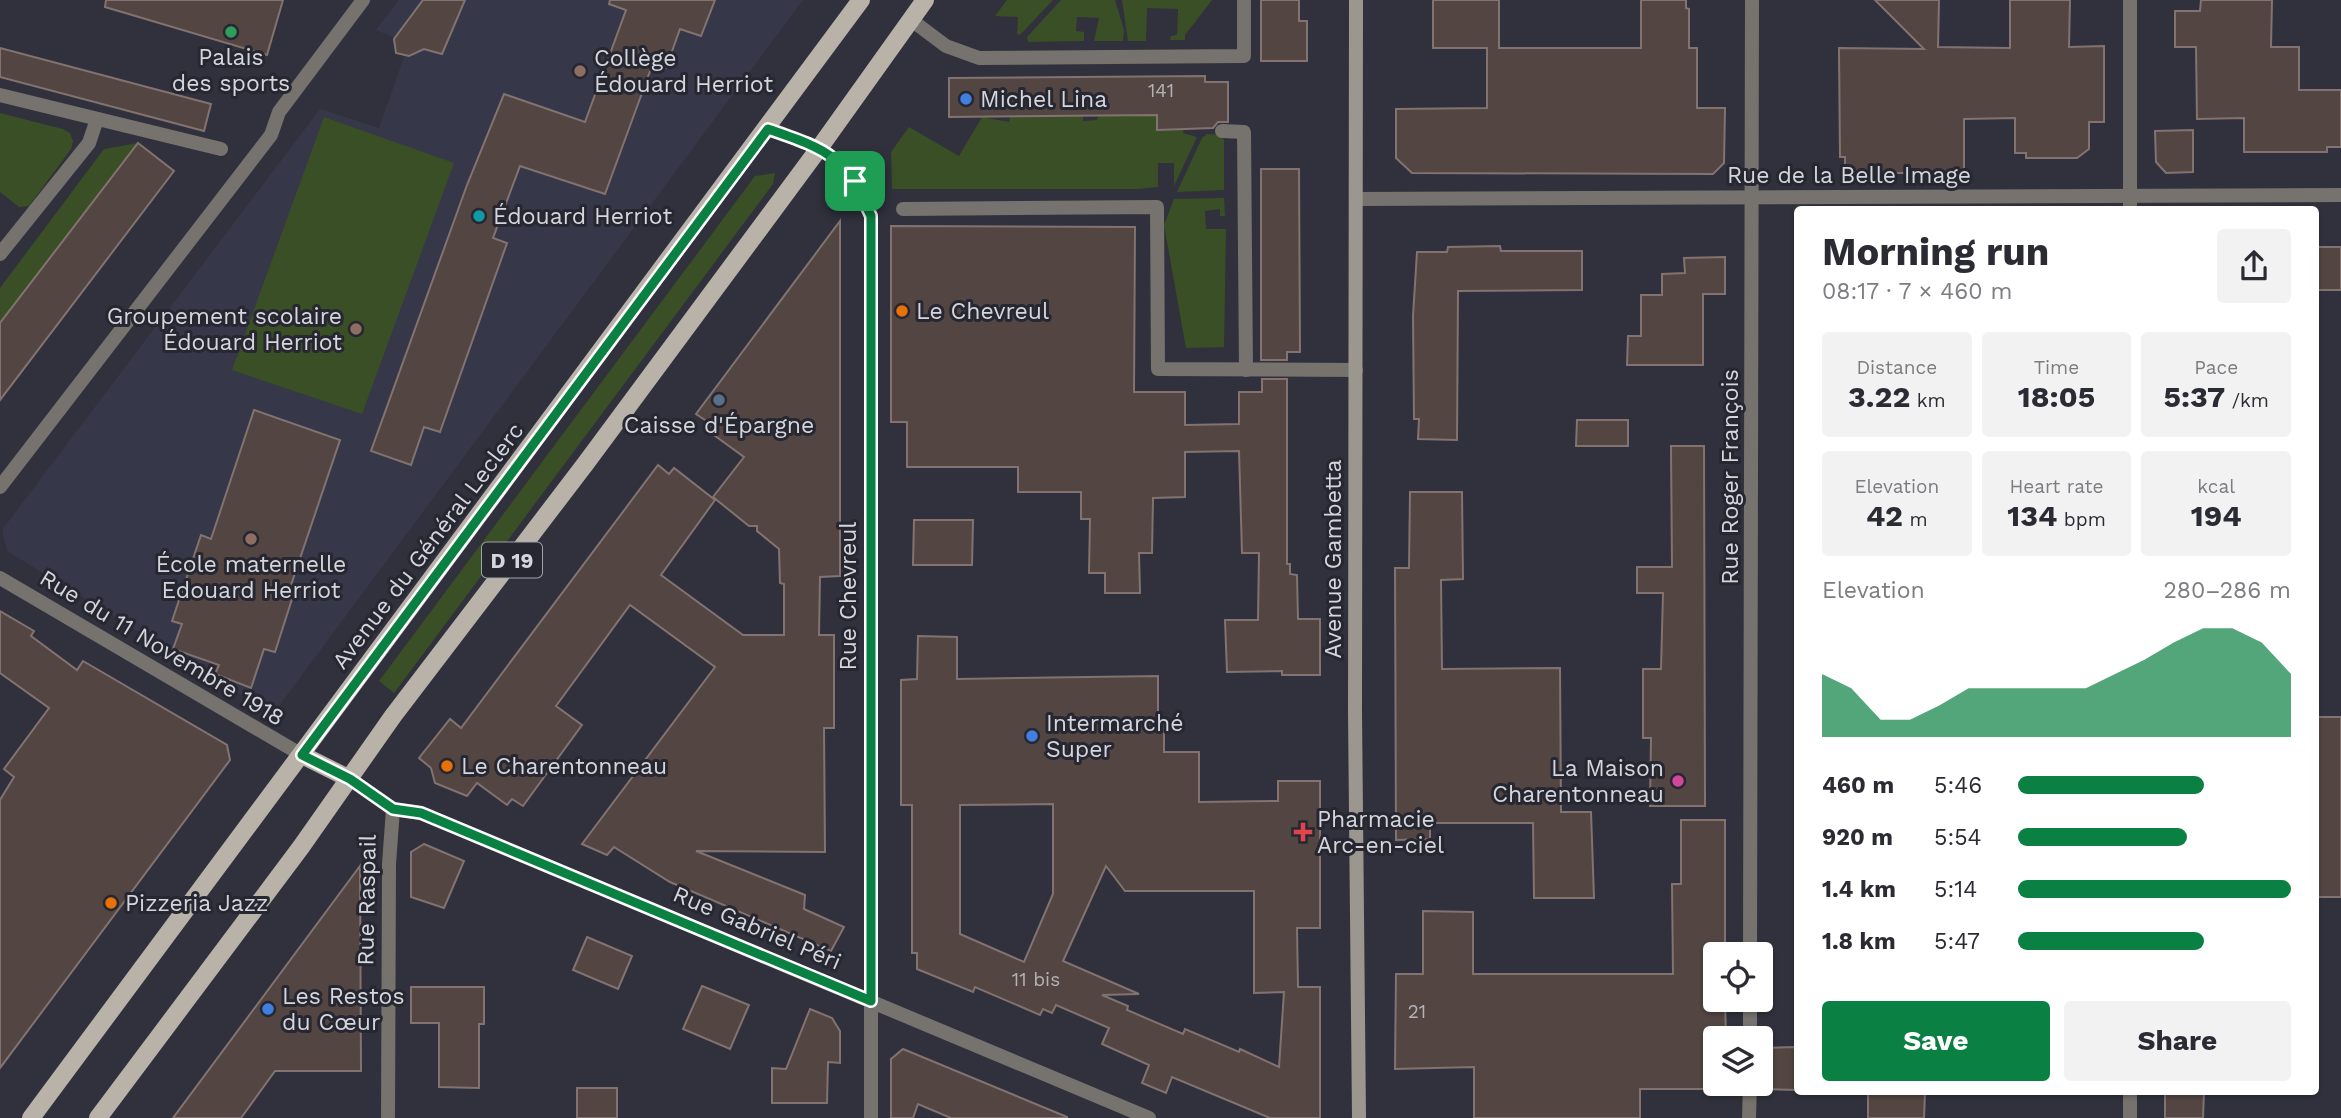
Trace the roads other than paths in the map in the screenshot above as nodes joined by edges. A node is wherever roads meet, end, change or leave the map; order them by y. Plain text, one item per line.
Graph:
1 (363, 0) edge
2 (861, 0) edge
3 (925, 0) edge
4 (1244, 0) edge
5 (1356, 0) edge
6 (1752, 0) edge
7 (2130, 0) edge
8 (910, 19) junction
9 (0, 95) edge
10 (97, 119) junction
11 (768, 129) junction
12 (1222, 131) dead end
13 (820, 147) junction
14 (220, 149) dead end
15 (2341, 195) edge
16 (1754, 198) junction
17 (1357, 199) junction
18 (2130, 204) edge
19 (903, 209) dead end
20 (0, 254) edge
21 (1246, 370) junction
22 (1356, 370) junction
23 (0, 488) edge
24 (0, 578) edge
25 (302, 755) junction
26 (350, 779) junction
27 (393, 809) junction
28 (1750, 942) edge
29 (871, 1001) junction
30 (2130, 1095) edge
31 (1750, 1096) edge
32 (32, 1118) edge
33 (98, 1118) edge
34 (388, 1118) edge
35 (871, 1118) edge
36 (1149, 1118) edge
37 (1359, 1118) edge
38 (1749, 1118) edge
39 (2130, 1118) edge

1 - 23 street
2 - 11 main road, Avenue du Général Leclerc / D 19
3 - 8 main road, D 19
4 - 8 street
5 - 17 street, Avenue Gambetta
6 - 16 street, Rue Roger François
7 - 18 street
8 - 13 main road, D 19
9 - 10 street
10 - 14 street
10 - 20 street
11 - 13 street, Rue Chevreul
11 - 25 main road, Avenue du Général Leclerc / D 19
12 - 21 street
13 - 26 main road, D 19
13 - 29 street, Rue Chevreul
15 - 18 street, Rue de la Belle Image
16 - 17 street, Rue de la Belle Image
16 - 18 street, Rue de la Belle Image
16 - 28 street, Rue Roger François
17 - 22 street, Avenue Gambetta
19 - 21 street
21 - 22 street
22 - 37 street, Avenue Gambetta
24 - 25 street, Rue du 11 Novembre 1918
25 - 26 main road
25 - 32 main road, Avenue du Général Leclerc / D 19
26 - 27 street, Rue Gabriel Péri
26 - 33 main road, D 19
27 - 29 street, Rue Gabriel Péri
27 - 34 street, Rue Raspail
29 - 35 street, Rue Chevreul
29 - 36 street, Rue Gabriel Péri
30 - 39 street
31 - 38 street

